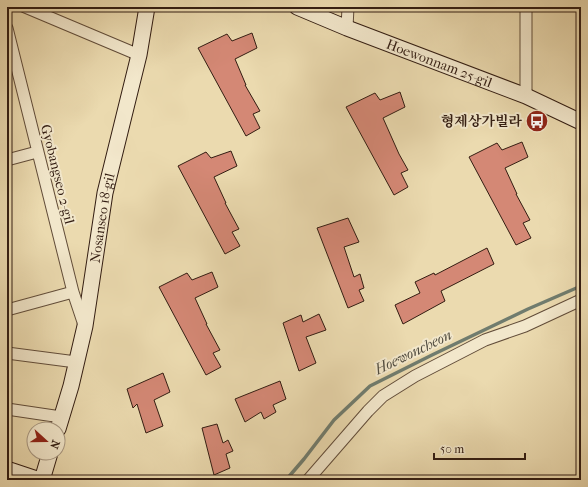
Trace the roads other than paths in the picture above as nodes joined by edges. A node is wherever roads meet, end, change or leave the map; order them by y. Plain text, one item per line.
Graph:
1 (25, 7) edge
2 (148, 7) edge
3 (297, 7) edge
4 (348, 7) edge
5 (526, 7) edge
6 (7, 28) edge
7 (347, 28) junction
8 (139, 55) junction
9 (526, 96) junction
10 (581, 122) edge
11 (37, 152) junction
12 (7, 160) edge
13 (73, 292) junction
14 (581, 300) edge
15 (7, 310) edge
16 (85, 326) junction
17 (7, 354) edge
18 (76, 362) junction
19 (7, 409) edge
20 (52, 421) edge
21 (61, 421) edge
22 (47, 461) edge
23 (7, 469) edge
24 (41, 480) edge
25 (308, 480) edge

1 - 8 street
2 - 8 main road, Nosanseo 18-gil
3 - 7 main road, Hoewonnam 25-gil
4 - 7 street
5 - 9 street
6 - 11 street, Gyobangseo 2-gil
7 - 9 main road, Hoewonnam 25-gil
8 - 16 main road, Nosanseo 18-gil
9 - 10 main road, Hoewonnam 25-gil
11 - 12 street
11 - 13 street, Gyobangseo 2-gil
13 - 15 street
13 - 16 street, Gyobangseo 2-gil
14 - 25 street
16 - 18 main road, Nosanseo 18-gil
17 - 18 street
18 - 21 main road, Nosanseo 18-gil
19 - 20 street
22 - 24 main road
23 - 24 main road

